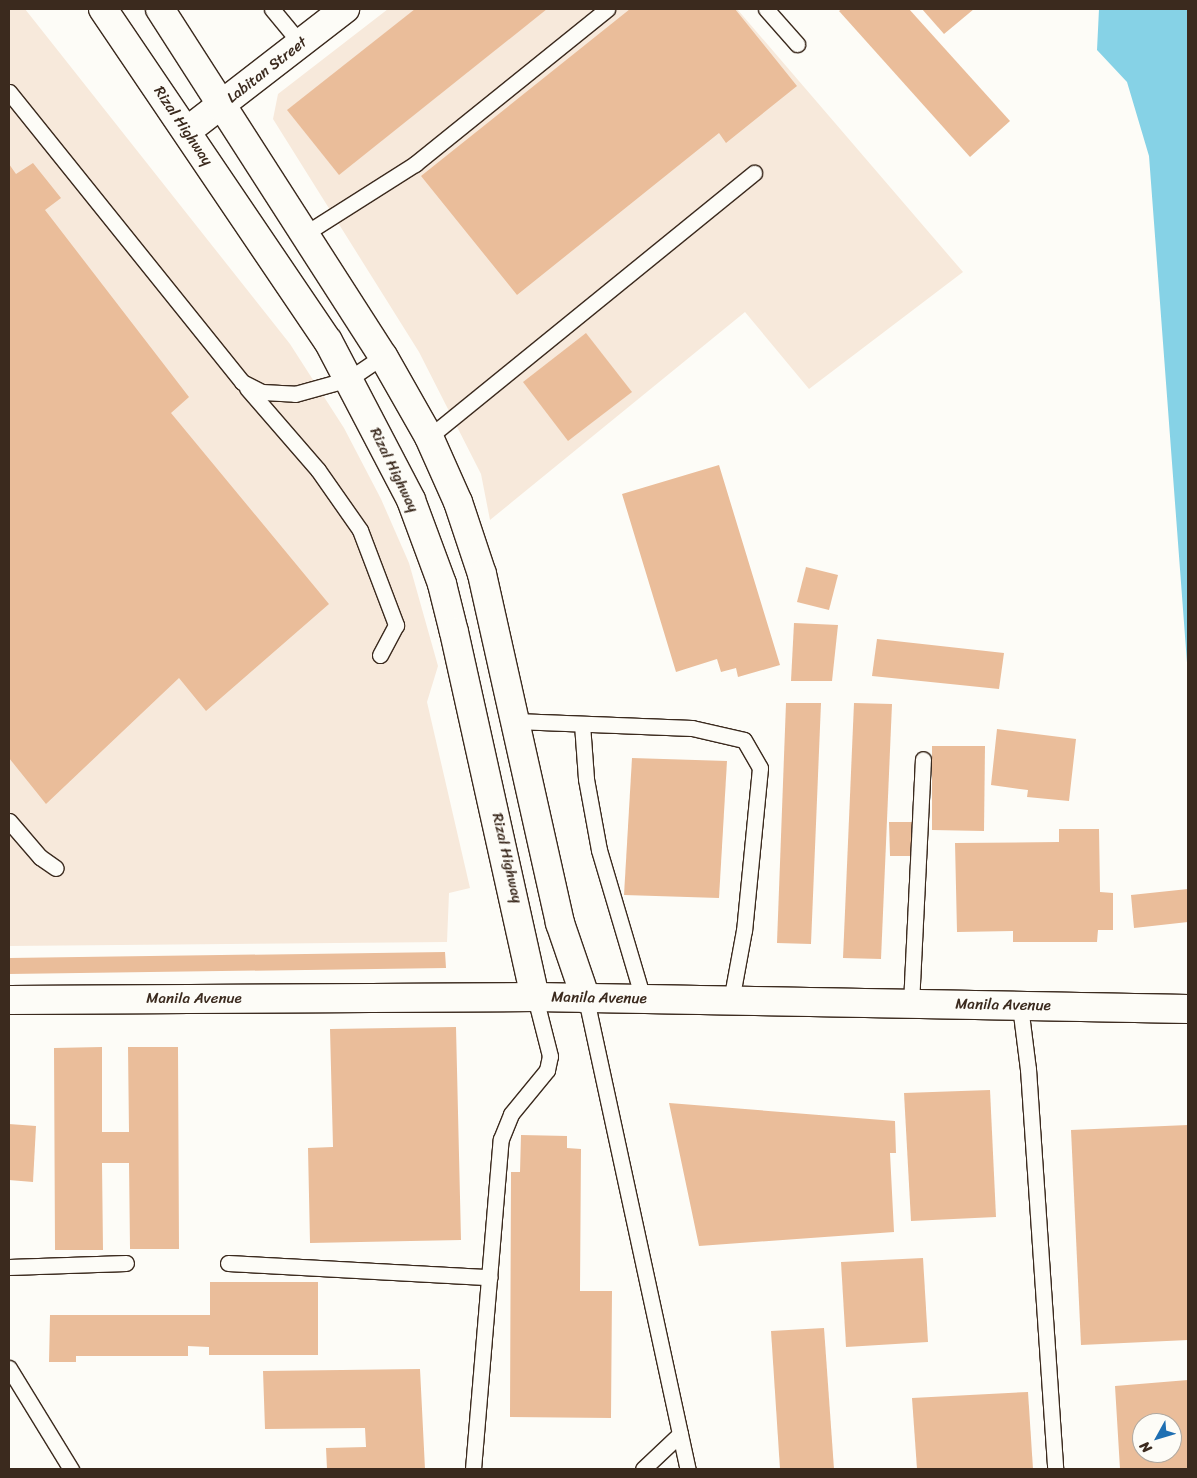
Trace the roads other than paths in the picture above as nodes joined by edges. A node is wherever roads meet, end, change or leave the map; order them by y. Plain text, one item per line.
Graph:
1 (103, 9) edge
2 (160, 9) edge
3 (272, 9) edge
4 (346, 9) edge
5 (607, 9) edge
6 (766, 9) edge
7 (301, 44) junction
8 (797, 44) dead end
9 (9, 92) edge
10 (224, 103) junction
11 (187, 131) junction
12 (754, 173) dead end
13 (303, 235) junction
14 (383, 356) junction
15 (349, 380) junction
16 (242, 382) junction
17 (428, 437) junction
18 (380, 655) dead end
19 (515, 721) junction
20 (582, 724) junction
21 (923, 759) dead end
22 (9, 821) edge
23 (56, 868) dead end
24 (535, 997) junction
25 (586, 999) junction
26 (9, 1000) edge
27 (643, 1000) junction
28 (731, 1001) junction
29 (911, 1004) junction
30 (1020, 1006) junction
31 (1188, 1009) edge
32 (126, 1263) dead end
33 (228, 1263) dead end
34 (9, 1267) edge
35 (490, 1277) junction
36 (9, 1368) edge
37 (680, 1434) junction
38 (71, 1469) edge
39 (473, 1469) edge
40 (643, 1469) edge
41 (688, 1469) edge
42 (1055, 1469) edge

1 - 11 main road, Rizal Highway
2 - 10 main road
3 - 7 lane
4 - 7 main road, Labitan Street
5 - 13 lane
6 - 8 lane
7 - 10 main road, Labitan Street
9 - 16 lane
10 - 11 main road, Labitan Street
10 - 13 main road
11 - 15 main road, Rizal Highway
12 - 17 lane
13 - 14 main road
14 - 15 lane
14 - 17 main road
15 - 16 lane
15 - 24 main road, Rizal Highway
16 - 18 lane
17 - 19 main road
19 - 20 lane
19 - 25 main road
20 - 27 lane
20 - 28 lane
21 - 29 lane
22 - 23 lane
24 - 25 main road, Manila Avenue
24 - 26 main road, Manila Avenue
24 - 35 lane
25 - 27 main road, Manila Avenue
25 - 37 lane
27 - 28 main road, Manila Avenue
28 - 29 main road, Manila Avenue
29 - 30 main road, Manila Avenue
30 - 31 main road, Manila Avenue
30 - 42 lane
32 - 34 lane
33 - 35 lane
35 - 39 lane
36 - 38 lane
37 - 40 lane
37 - 41 lane

